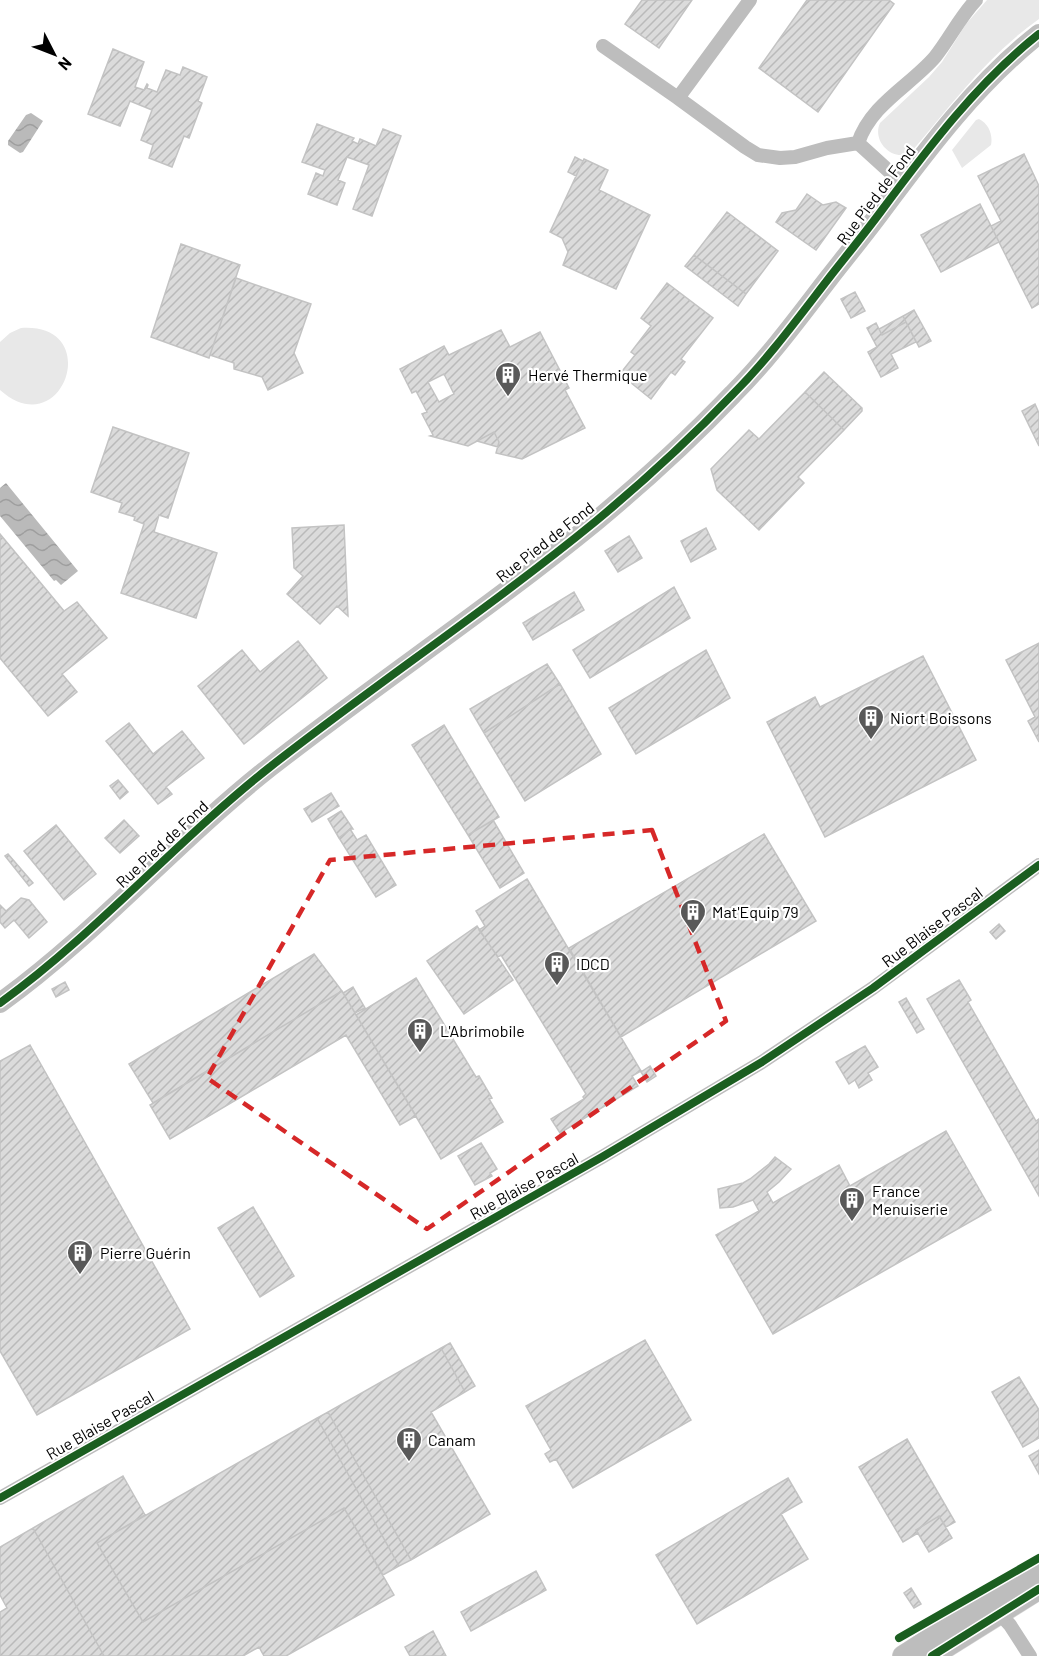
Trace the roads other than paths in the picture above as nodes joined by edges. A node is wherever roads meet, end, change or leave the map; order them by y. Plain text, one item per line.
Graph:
1 (750, 0) edge
2 (976, 0) edge
3 (1039, 34) edge
4 (603, 46) dead end
5 (678, 98) junction
6 (858, 143) junction
7 (902, 183) junction
8 (1039, 865) edge
9 (0, 1004) edge
10 (0, 1497) edge
11 (1039, 1567) edge
12 (1039, 1589) edge
13 (1000, 1614) junction
14 (903, 1656) edge
15 (932, 1656) edge
16 (1030, 1656) edge

1 - 5 street
2 - 6 street
3 - 7 main road, Rue Pied de Fond
4 - 5 street
5 - 6 street
6 - 7 street
7 - 9 main road, Rue Pied de Fond
8 - 10 street, Rue Blaise Pascal
11 - 14 main road
12 - 13 main road
13 - 15 main road
13 - 16 street

